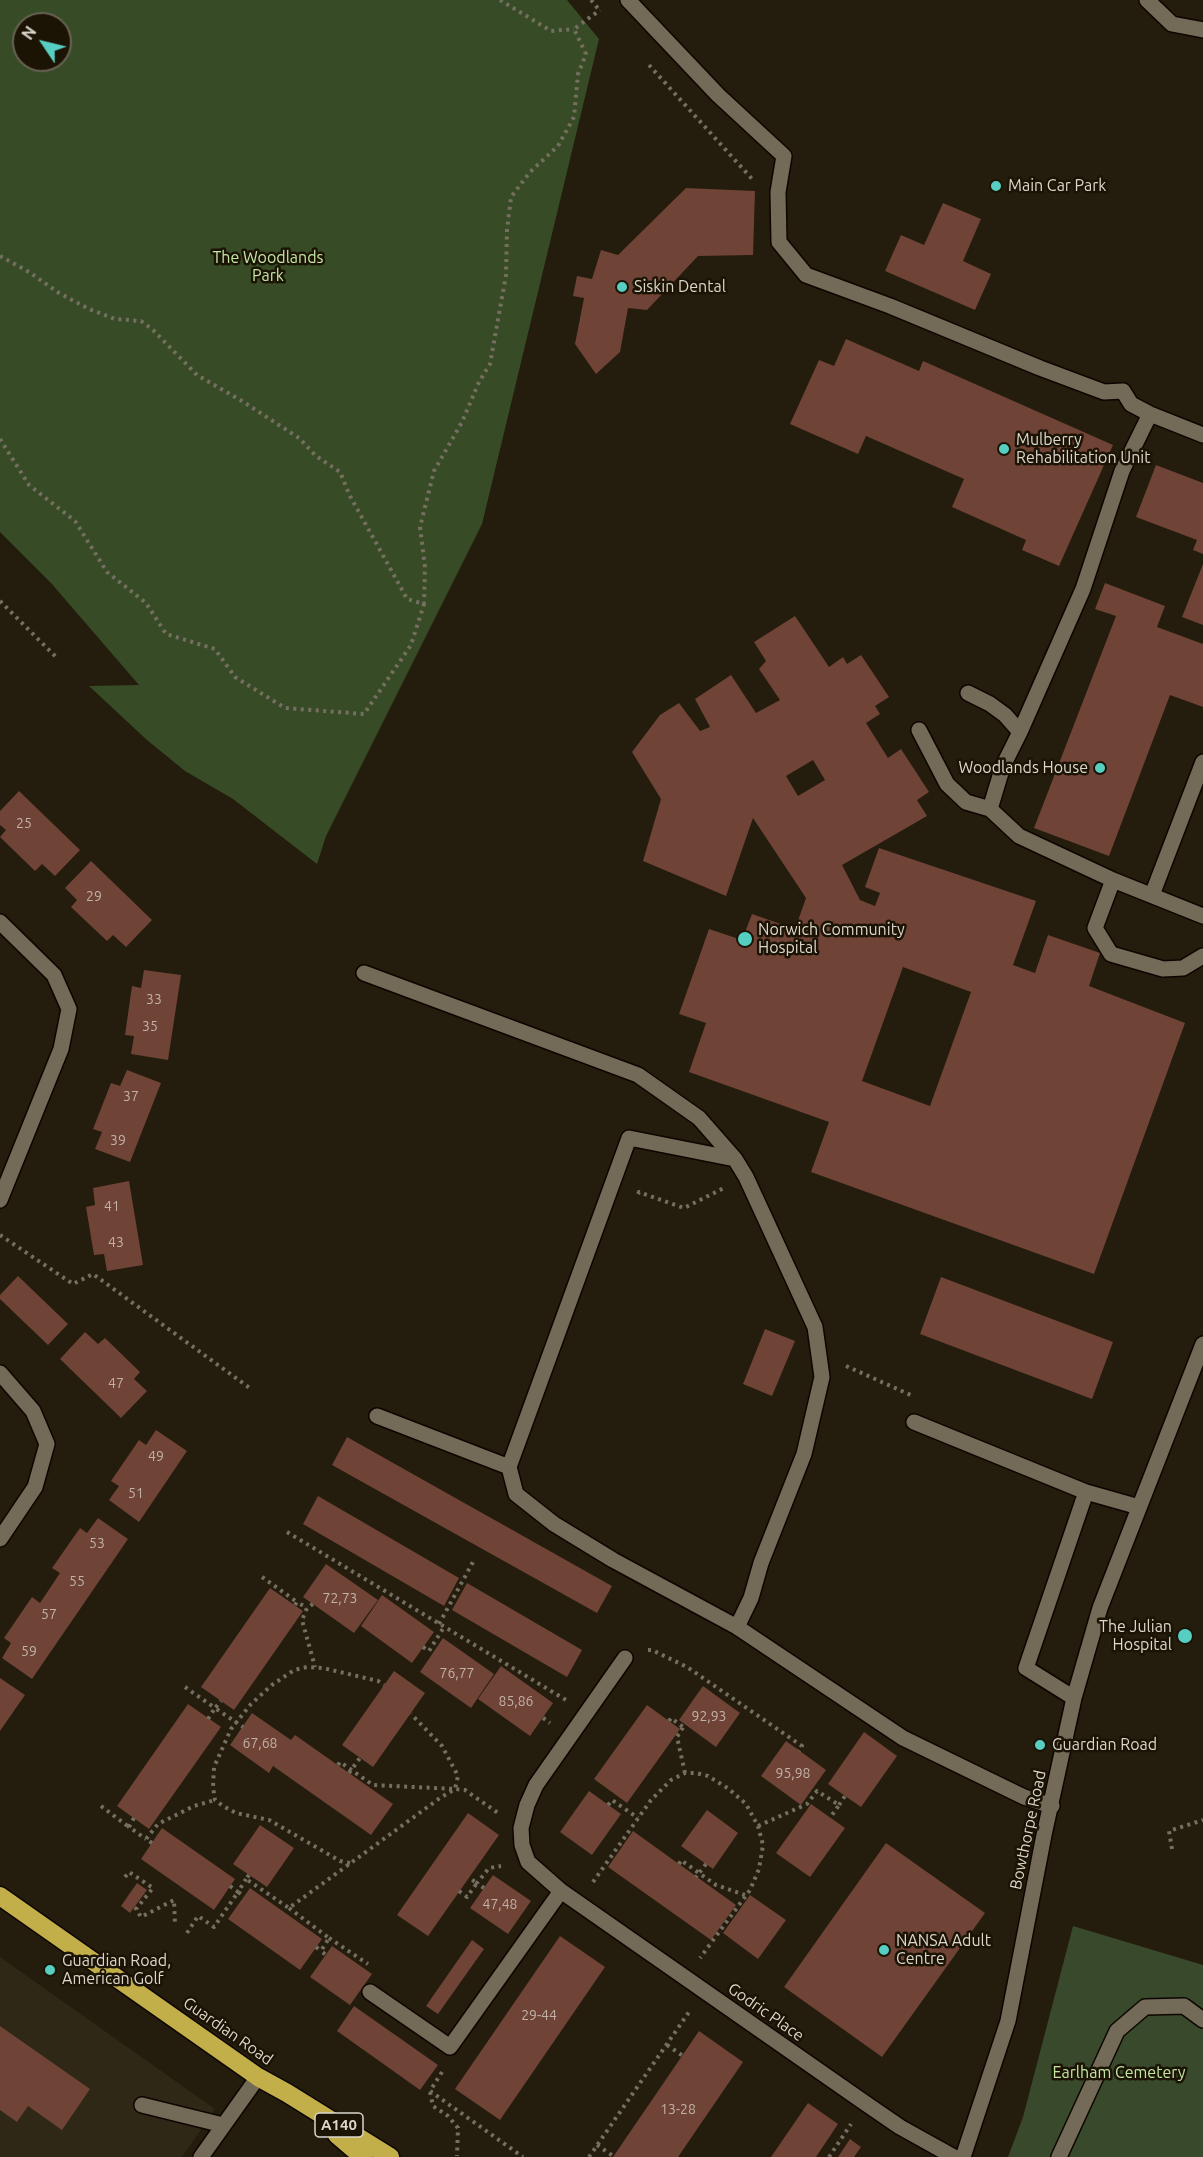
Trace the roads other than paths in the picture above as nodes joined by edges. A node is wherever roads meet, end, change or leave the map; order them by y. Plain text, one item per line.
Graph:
1 (628, 0) edge
2 (1147, 0) edge
3 (1203, 30) edge
4 (1150, 414) junction
5 (1203, 435) edge
6 (968, 693) dead end
7 (919, 730) dead end
8 (1020, 732) junction
9 (1203, 762) edge
10 (990, 809) junction
11 (1113, 880) junction
12 (1152, 896) junction
13 (1203, 916) edge
14 (0, 922) edge
15 (1203, 956) edge
16 (364, 973) dead end
17 (735, 1159) junction
18 (0, 1200) edge
19 (1203, 1344) edge
20 (0, 1373) edge
21 (377, 1416) dead end
22 (914, 1422) dead end
23 (509, 1467) junction
24 (1086, 1492) junction
25 (1138, 1507) junction
26 (0, 1539) edge
27 (737, 1628) junction
28 (625, 1659) road end
29 (1074, 1698) junction
30 (1052, 1806) junction
31 (561, 1891) junction
32 (0, 1896) edge
33 (370, 1992) road end
34 (1203, 2020) edge
35 (258, 2077) junction
36 (287, 2093) junction
37 (142, 2105) dead end
38 (223, 2125) junction
39 (201, 2157) edge
40 (363, 2157) edge
41 (390, 2157) edge
42 (954, 2157) edge
43 (963, 2157) edge
44 (1059, 2157) edge

1 - 4 street
2 - 3 street
4 - 5 street
4 - 8 street
6 - 8 street
7 - 10 street
8 - 10 street
9 - 12 street
10 - 11 street
11 - 12 street
11 - 15 street
12 - 13 street
14 - 18 street
16 - 17 street
17 - 23 street
17 - 27 street
19 - 25 street, Bowthorpe Road
20 - 26 street
21 - 23 street
22 - 24 street
23 - 27 street
24 - 25 street
24 - 29 street
25 - 29 street, Bowthorpe Road
27 - 30 street
28 - 31 street, Godric Place
29 - 30 street, Bowthorpe Road
30 - 43 street, Bowthorpe Road
31 - 33 street
31 - 42 street, Godric Place
32 - 35 highway, Guardian Road / A140
34 - 44 street
35 - 36 highway, Guardian Road / A140
35 - 38 street
36 - 40 highway, Guardian Road / A140
36 - 41 highway, Guardian Road / A140
37 - 38 street
38 - 39 street

